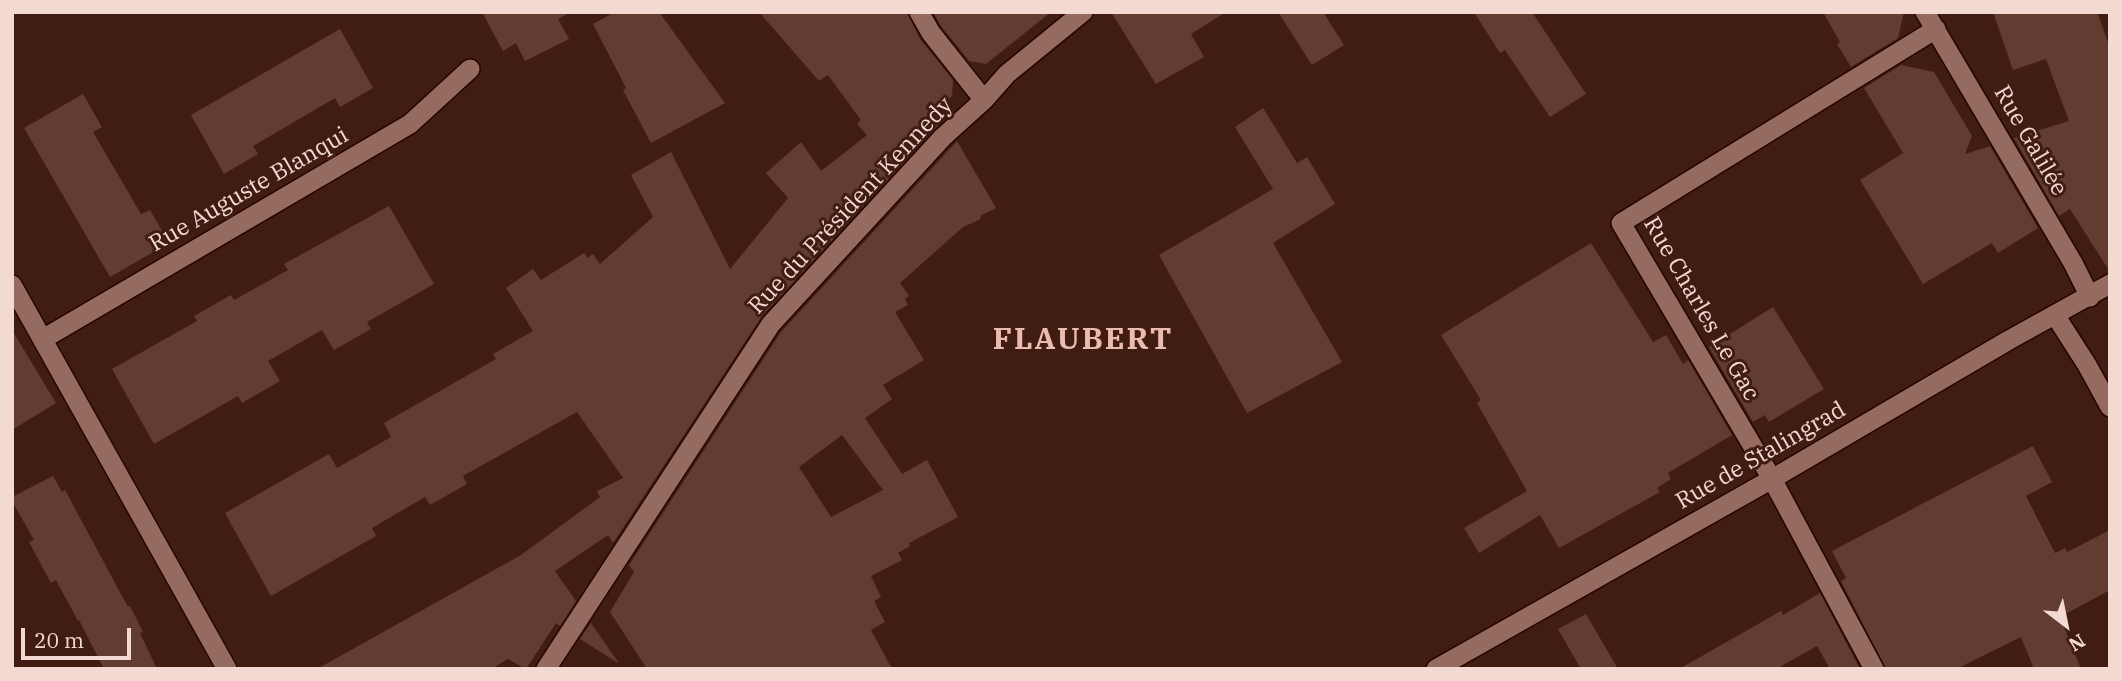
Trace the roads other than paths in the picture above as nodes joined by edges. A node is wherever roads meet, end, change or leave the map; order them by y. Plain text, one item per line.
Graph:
1 (919, 12) edge
2 (1083, 12) edge
3 (1931, 21) edge
4 (470, 69) dead end
5 (984, 100) junction
6 (2110, 284) edge
7 (12, 285) edge
8 (2090, 297) junction
9 (2055, 315) junction
10 (43, 339) junction
11 (2110, 407) edge
12 (1772, 479) junction
13 (228, 669) edge
14 (546, 669) edge
15 (1436, 669) edge
16 (1874, 669) edge

1 - 5 street
2 - 5 street, Rue du Président Kennedy
3 - 8 street, Rue Galilée
3 - 12 street, Rue Charles Le Gac
4 - 10 street, Rue Auguste Blanqui
5 - 14 street, Rue du Président Kennedy
6 - 8 street, Rue de Stalingrad
7 - 10 street
8 - 9 street, Rue de Stalingrad
9 - 11 street
9 - 12 street, Rue de Stalingrad
10 - 13 street
12 - 15 street, Rue de Stalingrad
12 - 16 street, Rue Charles Le Gac

